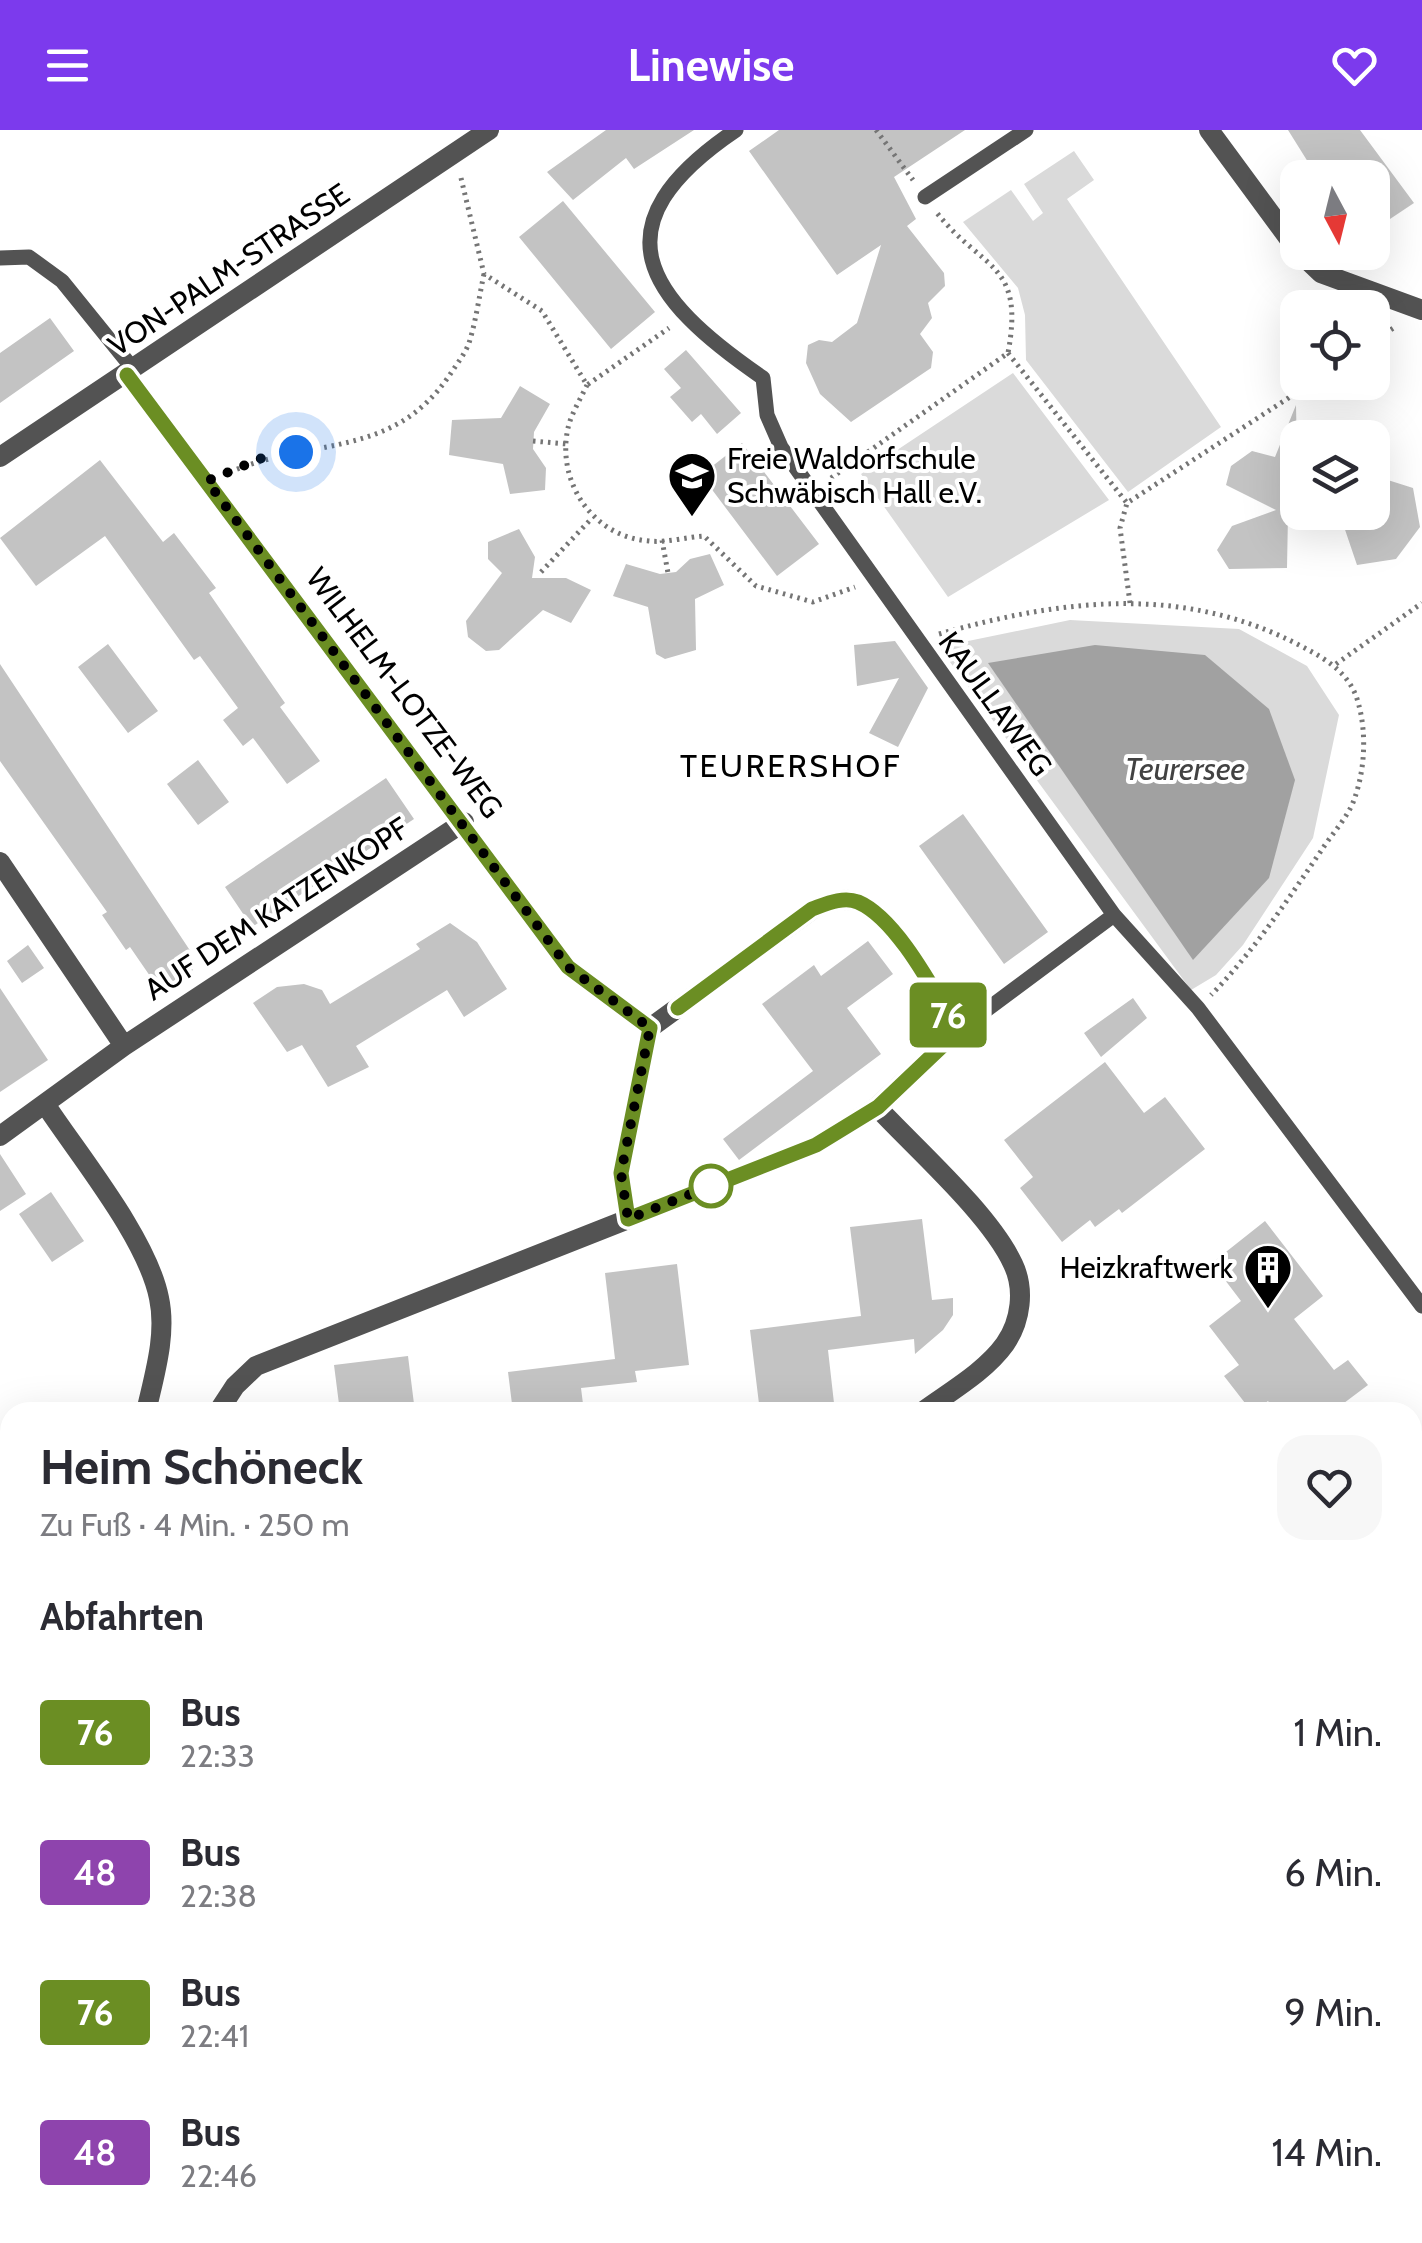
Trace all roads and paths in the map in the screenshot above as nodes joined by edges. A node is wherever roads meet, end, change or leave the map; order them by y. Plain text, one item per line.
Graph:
1 (489, 130) edge
2 (736, 130) edge
3 (1026, 130) edge
4 (1210, 130) edge
5 (455, 154) junction
6 (924, 196) dead end
7 (1280, 227) edge
8 (950, 229) dead end
9 (0, 258) edge
10 (1318, 270) edge
11 (484, 274) junction
12 (1422, 310) edge
13 (688, 315) junction
14 (1008, 353) junction
15 (130, 372) junction
16 (587, 385) junction
17 (1285, 400) edge
18 (534, 441) dead end
19 (567, 444) junction
20 (0, 457) edge
21 (207, 481) junction
22 (811, 492) junction
23 (1127, 503) junction
24 (592, 518) junction
25 (662, 540) junction
26 (541, 572) dead end
27 (668, 573) dead end
28 (877, 579) junction
29 (1130, 603) junction
30 (1422, 603) edge
31 (916, 640) junction
32 (1336, 664) junction
33 (464, 822) junction
34 (0, 862) edge
35 (1114, 915) junction
36 (1198, 1008) junction
37 (650, 1028) junction
38 (958, 1031) junction
39 (124, 1046) junction
40 (45, 1104) junction
41 (878, 1107) junction
42 (0, 1136) edge
43 (628, 1219) junction
44 (1422, 1306) edge
45 (148, 1402) edge
46 (225, 1402) edge
47 (934, 1402) edge

1 - 5 street, VON-PALM-STRASSE
2 - 13 lane, KAULLAWEG
3 - 6 lane
4 - 7 street
5 - 11 path
5 - 15 street, VON-PALM-STRASSE
8 - 14 path
9 - 15 lane
10 - 12 street
11 - 16 path
11 - 21 path
13 - 16 path
13 - 22 lane, KAULLAWEG
14 - 22 path
14 - 23 path
15 - 20 street, VON-PALM-STRASSE
15 - 21 street, WILHELM-LOTZE-WEG
16 - 19 path
17 - 23 path
18 - 19 path
19 - 24 path
21 - 33 street, WILHELM-LOTZE-WEG
22 - 28 lane, KAULLAWEG
23 - 29 path
24 - 25 path
24 - 26 path
25 - 27 path
25 - 28 path
28 - 31 lane, KAULLAWEG
29 - 31 path
29 - 32 path
30 - 32 path
31 - 35 lane, KAULLAWEG
32 - 36 path
33 - 37 street, WILHELM-LOTZE-WEG
33 - 39 street, AUF DEM KATZENKOPF
34 - 39 street
35 - 36 lane, KAULLAWEG
35 - 38 lane
36 - 44 lane, KAULLAWEG
37 - 38 street
37 - 43 street
38 - 41 street
39 - 40 street, AUF DEM KATZENKOPF
40 - 42 street, AUF DEM KATZENKOPF
40 - 45 street
41 - 43 street
41 - 47 street
43 - 46 street

